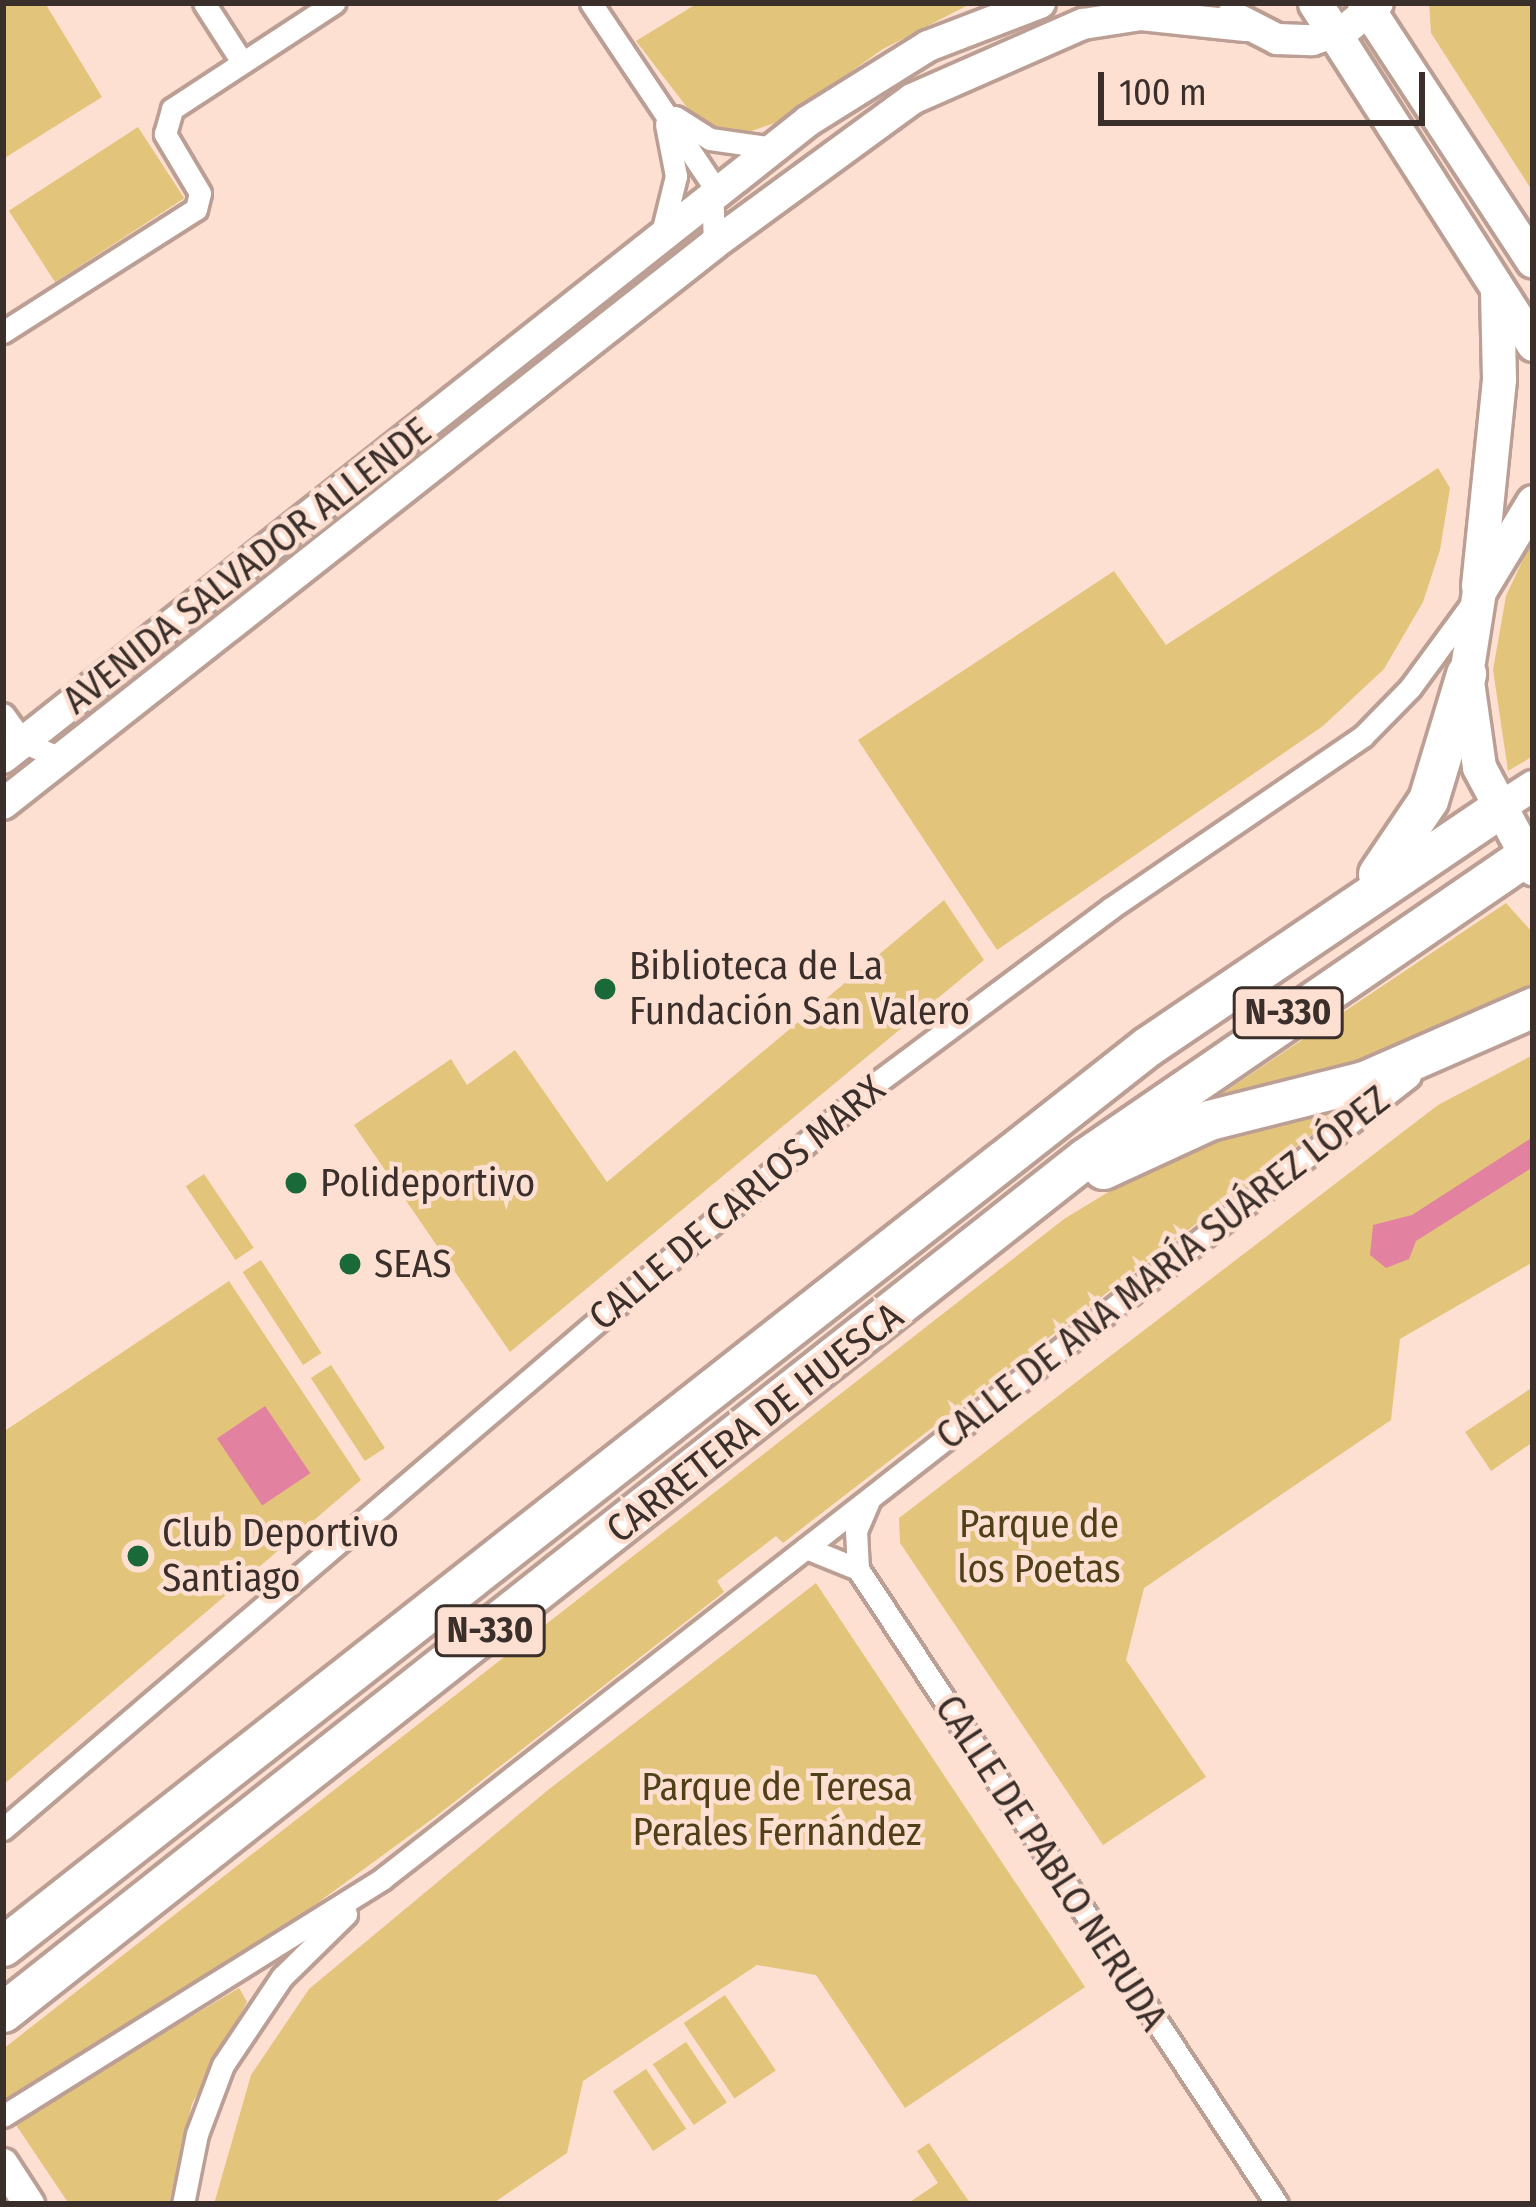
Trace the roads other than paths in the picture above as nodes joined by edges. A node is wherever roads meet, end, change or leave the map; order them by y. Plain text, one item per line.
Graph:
1 (204, 3) edge
2 (334, 3) edge
3 (591, 3) edge
4 (1040, 3) edge
5 (1219, 3) edge
6 (1315, 3) edge
7 (1371, 6) edge
8 (1245, 26) junction
9 (1335, 34) junction
10 (242, 62) junction
11 (657, 101) junction
12 (773, 148) junction
13 (717, 194) junction
14 (714, 244) junction
15 (651, 245) junction
16 (1530, 254) edge
17 (1497, 289) junction
18 (3, 332) edge
19 (1533, 344) edge
20 (471, 391) junction
21 (480, 431) junction
22 (1533, 502) edge
23 (1478, 593) junction
24 (1466, 674) junction
25 (3, 714) edge
26 (13, 750) edge
27 (60, 758) junction
28 (1533, 786) edge
29 (3, 804) edge
30 (1496, 810) junction
31 (1530, 859) edge
32 (1344, 907) junction
33 (1533, 1007) edge
34 (1452, 1045) junction
35 (972, 1252) junction
36 (875, 1492) junction
37 (806, 1548) junction
38 (858, 1569) junction
39 (3, 1829) edge
40 (123, 1846) junction
41 (382, 1879) junction
42 (3, 1922) edge
43 (3, 1946) edge
44 (3, 2012) edge
45 (3, 2116) edge
46 (3, 2164) edge
47 (29, 2204) edge
48 (183, 2204) edge
49 (1277, 2204) edge

1 - 10 street
2 - 10 street
3 - 11 street
4 - 12 main road, AVENIDA SALVADOR ALLENDE
5 - 8 main road
6 - 9 main road
7 - 9 main road
7 - 16 main road
8 - 9 main road, AVENIDA SALVADOR ALLENDE
8 - 14 main road, AVENIDA SALVADOR ALLENDE
9 - 17 main road
10 - 18 street
11 - 12 street
11 - 13 street
11 - 15 street
12 - 13 main road, AVENIDA SALVADOR ALLENDE
13 - 14 street
13 - 15 main road, AVENIDA SALVADOR ALLENDE
14 - 21 main road, AVENIDA SALVADOR ALLENDE
15 - 20 main road, AVENIDA SALVADOR ALLENDE
17 - 19 main road
17 - 23 main road
20 - 21 street, AVENIDA SALVADOR ALLENDE
20 - 26 main road, AVENIDA SALVADOR ALLENDE
21 - 27 main road, AVENIDA SALVADOR ALLENDE
22 - 23 main road
23 - 24 main road
23 - 39 street, CALLE DE CARLOS MARX
24 - 30 main road
24 - 32 highway
25 - 26 street
26 - 27 street, AVENIDA SALVADOR ALLENDE
27 - 29 main road, AVENIDA SALVADOR ALLENDE
28 - 30 main road
30 - 31 main road
30 - 32 highway, CARRETERA DE HUESCA / N-330
31 - 35 highway, CARRETERA DE HUESCA / N-330
32 - 40 highway, CARRETERA DE HUESCA / N-330
33 - 34 highway
34 - 35 highway
34 - 36 street, CALLE DE ANA MARÍA SUÁREZ LÓPEZ
35 - 44 highway, CARRETERA DE HUESCA / N-330
36 - 37 street, CALLE DE ANA MARÍA SUÁREZ LÓPEZ
36 - 38 street
37 - 38 street
37 - 41 street, CALLE DE ANA MARÍA SUÁREZ LÓPEZ
38 - 49 street, CALLE DE PABLO NERUDA
40 - 42 highway
40 - 43 highway, CARRETERA DE HUESCA / N-330
41 - 45 street, CALLE DE ANA MARÍA SUÁREZ LÓPEZ
41 - 48 street, CALLE DE ANA MARÍA SUÁREZ LÓPEZ
46 - 47 main road

